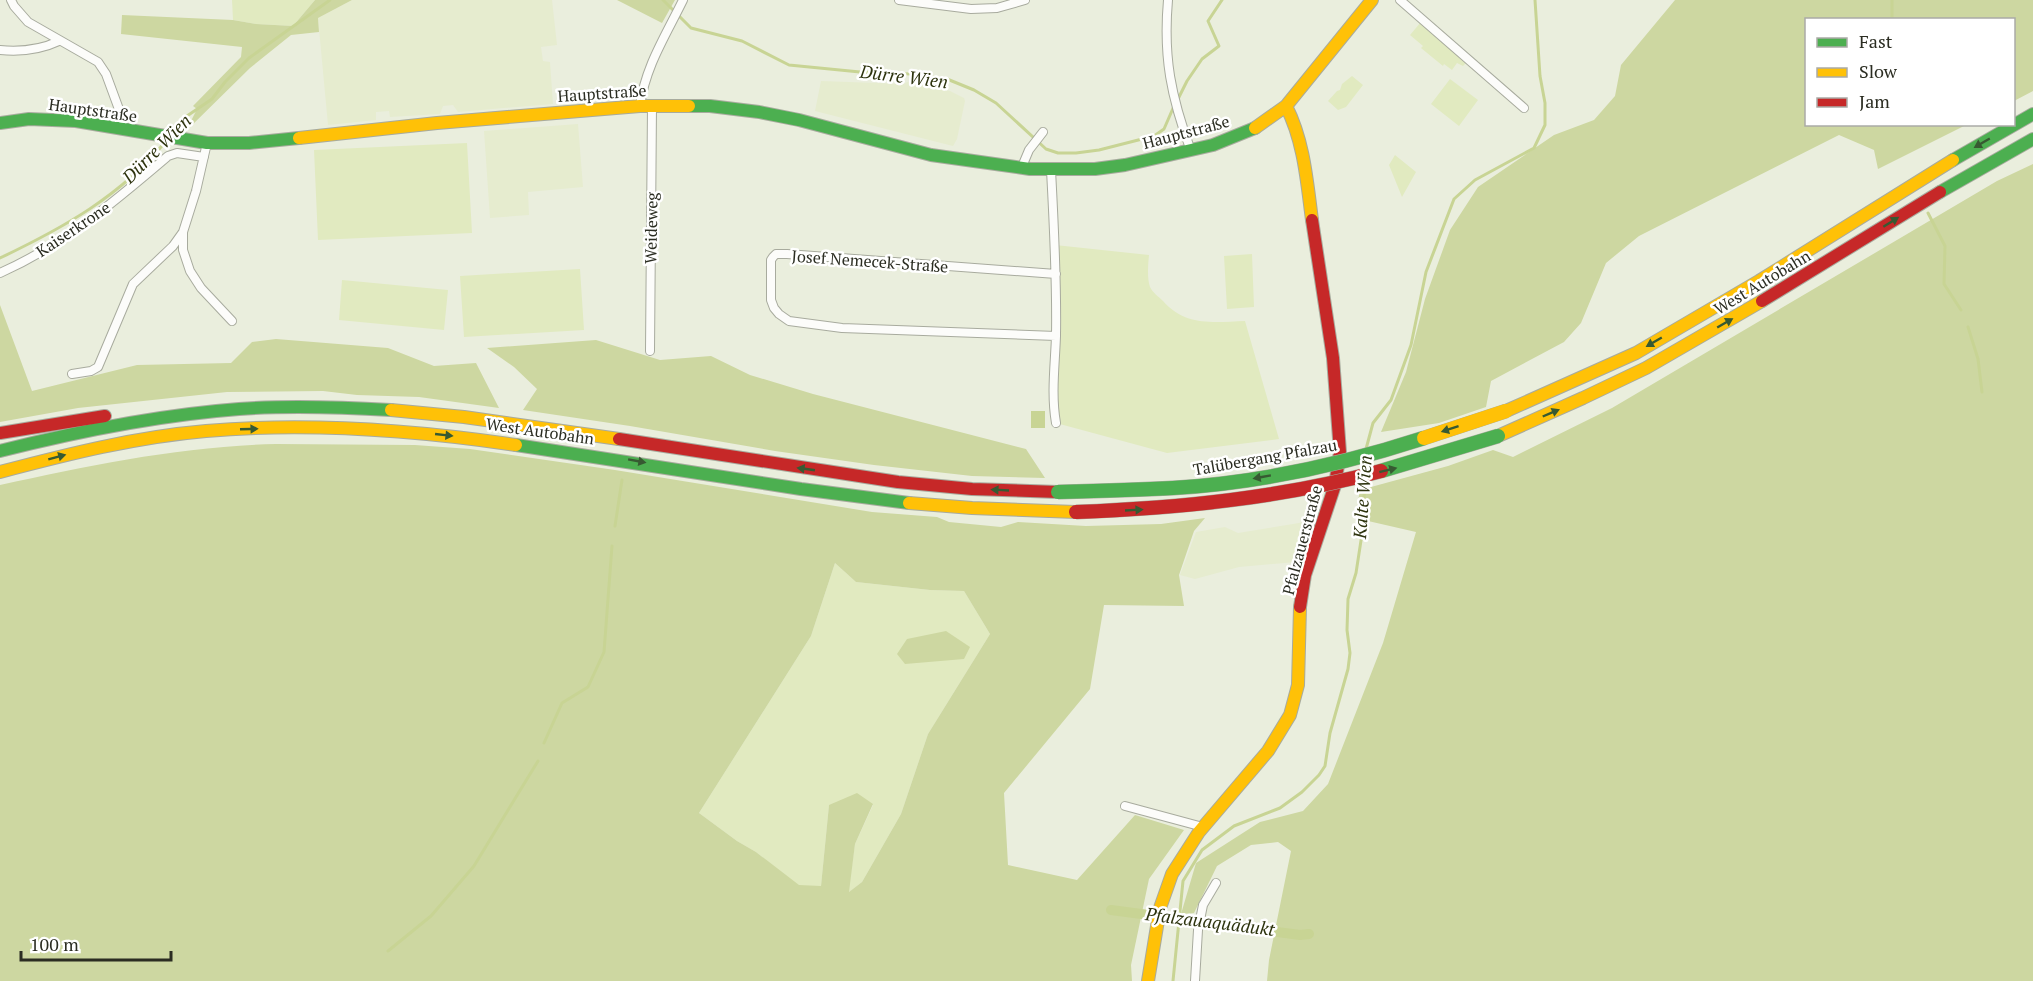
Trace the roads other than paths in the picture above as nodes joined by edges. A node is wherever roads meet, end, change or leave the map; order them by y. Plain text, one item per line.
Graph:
1 (11, 0) edge
2 (898, 0) edge
3 (1025, 0) edge
4 (1168, 0) edge
5 (1372, 0) edge
6 (1400, 0) edge
7 (682, 2) edge
8 (59, 41) junction
9 (0, 50) edge
10 (1286, 105) junction
11 (646, 106) junction
12 (1524, 108) dead end
13 (2033, 114) edge
14 (0, 123) edge
15 (2015, 124) edge
16 (2011, 126) edge
17 (121, 129) junction
18 (1043, 132) dead end
19 (2033, 139) edge
20 (207, 142) junction
21 (1191, 151) junction
22 (204, 157) junction
23 (1022, 168) junction
24 (1051, 170) junction
25 (183, 232) junction
26 (0, 273) edge
27 (1056, 274) junction
28 (231, 321) dead end
29 (1056, 336) junction
30 (650, 351) dead end
31 (72, 374) dead end
32 (1506, 411) joint
33 (167, 416) junction
34 (1056, 423) dead end
35 (0, 433) edge
36 (0, 451) edge
37 (0, 472) edge
38 (1058, 492) joint
39 (1125, 806) dead end
40 (1203, 827) junction
41 (1216, 883) dead end
42 (1148, 981) edge
43 (1195, 981) edge

1 - 8 street
2 - 3 street
4 - 21 street
5 - 10 main road, Hauptstraße
6 - 12 street
7 - 11 street, Weideweg
8 - 9 street
8 - 17 street
10 - 21 main road, Hauptstraße
10 - 40 main road, Pfalzauerstraße
11 - 20 main road, Hauptstraße
11 - 23 main road, Hauptstraße
11 - 30 street, Weideweg
13 -> 15 main road, West Autobahn
14 - 17 main road, Hauptstraße
16 -> 32 main road, West Autobahn
17 - 20 main road, Hauptstraße
18 - 23 street
37 -> 19 main road, West Autobahn, bridge
20 - 22 street
21 - 24 main road, Hauptstraße
22 - 25 street
22 - 26 street, Kaiserkrone
23 - 24 main road, Hauptstraße
24 - 27 street
25 - 28 street
25 - 31 street
27 - 29 street
27 - 29 street, Josef Nemecek-Straße
29 - 34 street
32 -> 38 main road, Talübergang Pfalzau, bridge
33 - 35 main road
33 - 36 main road, West Autobahn
38 -> 33 main road, West Autobahn
39 - 40 street
40 - 42 main road, Pfalzauerstraße
41 - 43 street

